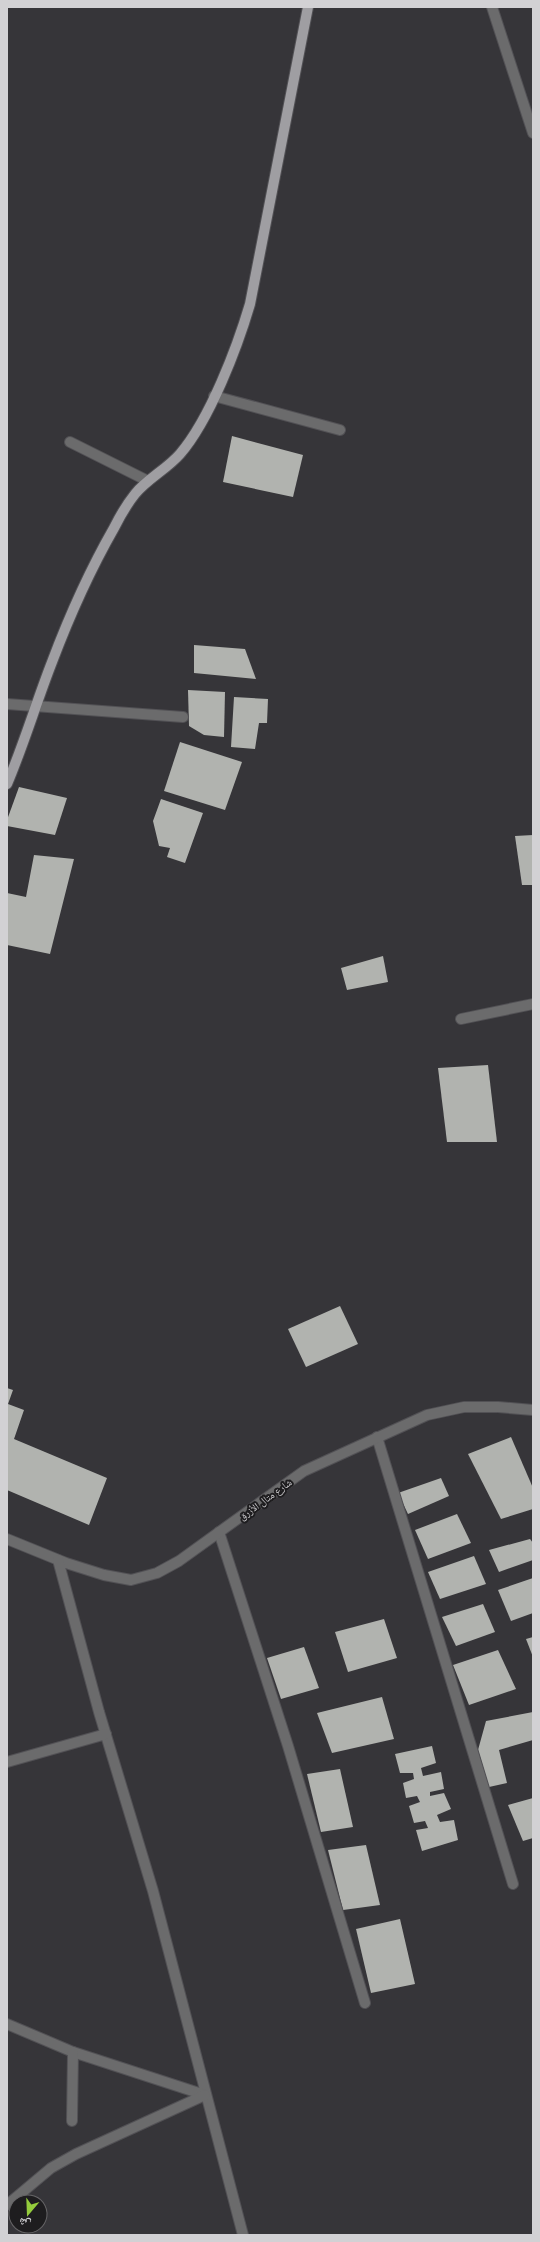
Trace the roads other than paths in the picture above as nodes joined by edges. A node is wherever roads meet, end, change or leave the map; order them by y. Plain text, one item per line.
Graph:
1 (308, 7) edge
2 (492, 7) edge
3 (533, 133) edge
4 (214, 396) junction
5 (340, 430) dead end
6 (70, 442) dead end
7 (148, 481) junction
8 (7, 704) edge
9 (36, 705) junction
10 (183, 717) dead end
11 (7, 784) edge
12 (533, 1004) edge
13 (461, 1019) dead end
14 (533, 1410) edge
15 (377, 1437) junction
16 (219, 1532) junction
17 (7, 1539) edge
18 (58, 1560) junction
19 (106, 1734) junction
20 (7, 1762) edge
21 (513, 1884) dead end
22 (365, 2003) dead end
23 (7, 2024) edge
24 (73, 2052) junction
25 (205, 2095) junction
26 (72, 2121) dead end
27 (7, 2205) edge
28 (243, 2235) edge

1 - 4 main road
2 - 3 street
4 - 5 street
4 - 7 main road
6 - 7 street
7 - 9 main road
8 - 9 street
9 - 10 street
9 - 11 main road
12 - 13 street
14 - 15 street, شارع متال الأزرق
15 - 16 street, شارع متال الأزرق
15 - 21 street
16 - 18 street, شارع متال الأزرق
16 - 22 street
17 - 18 street, شارع متال الأزرق
18 - 19 street
19 - 20 street
19 - 25 street
23 - 24 street
24 - 25 street
24 - 26 street
25 - 27 street
25 - 28 street

